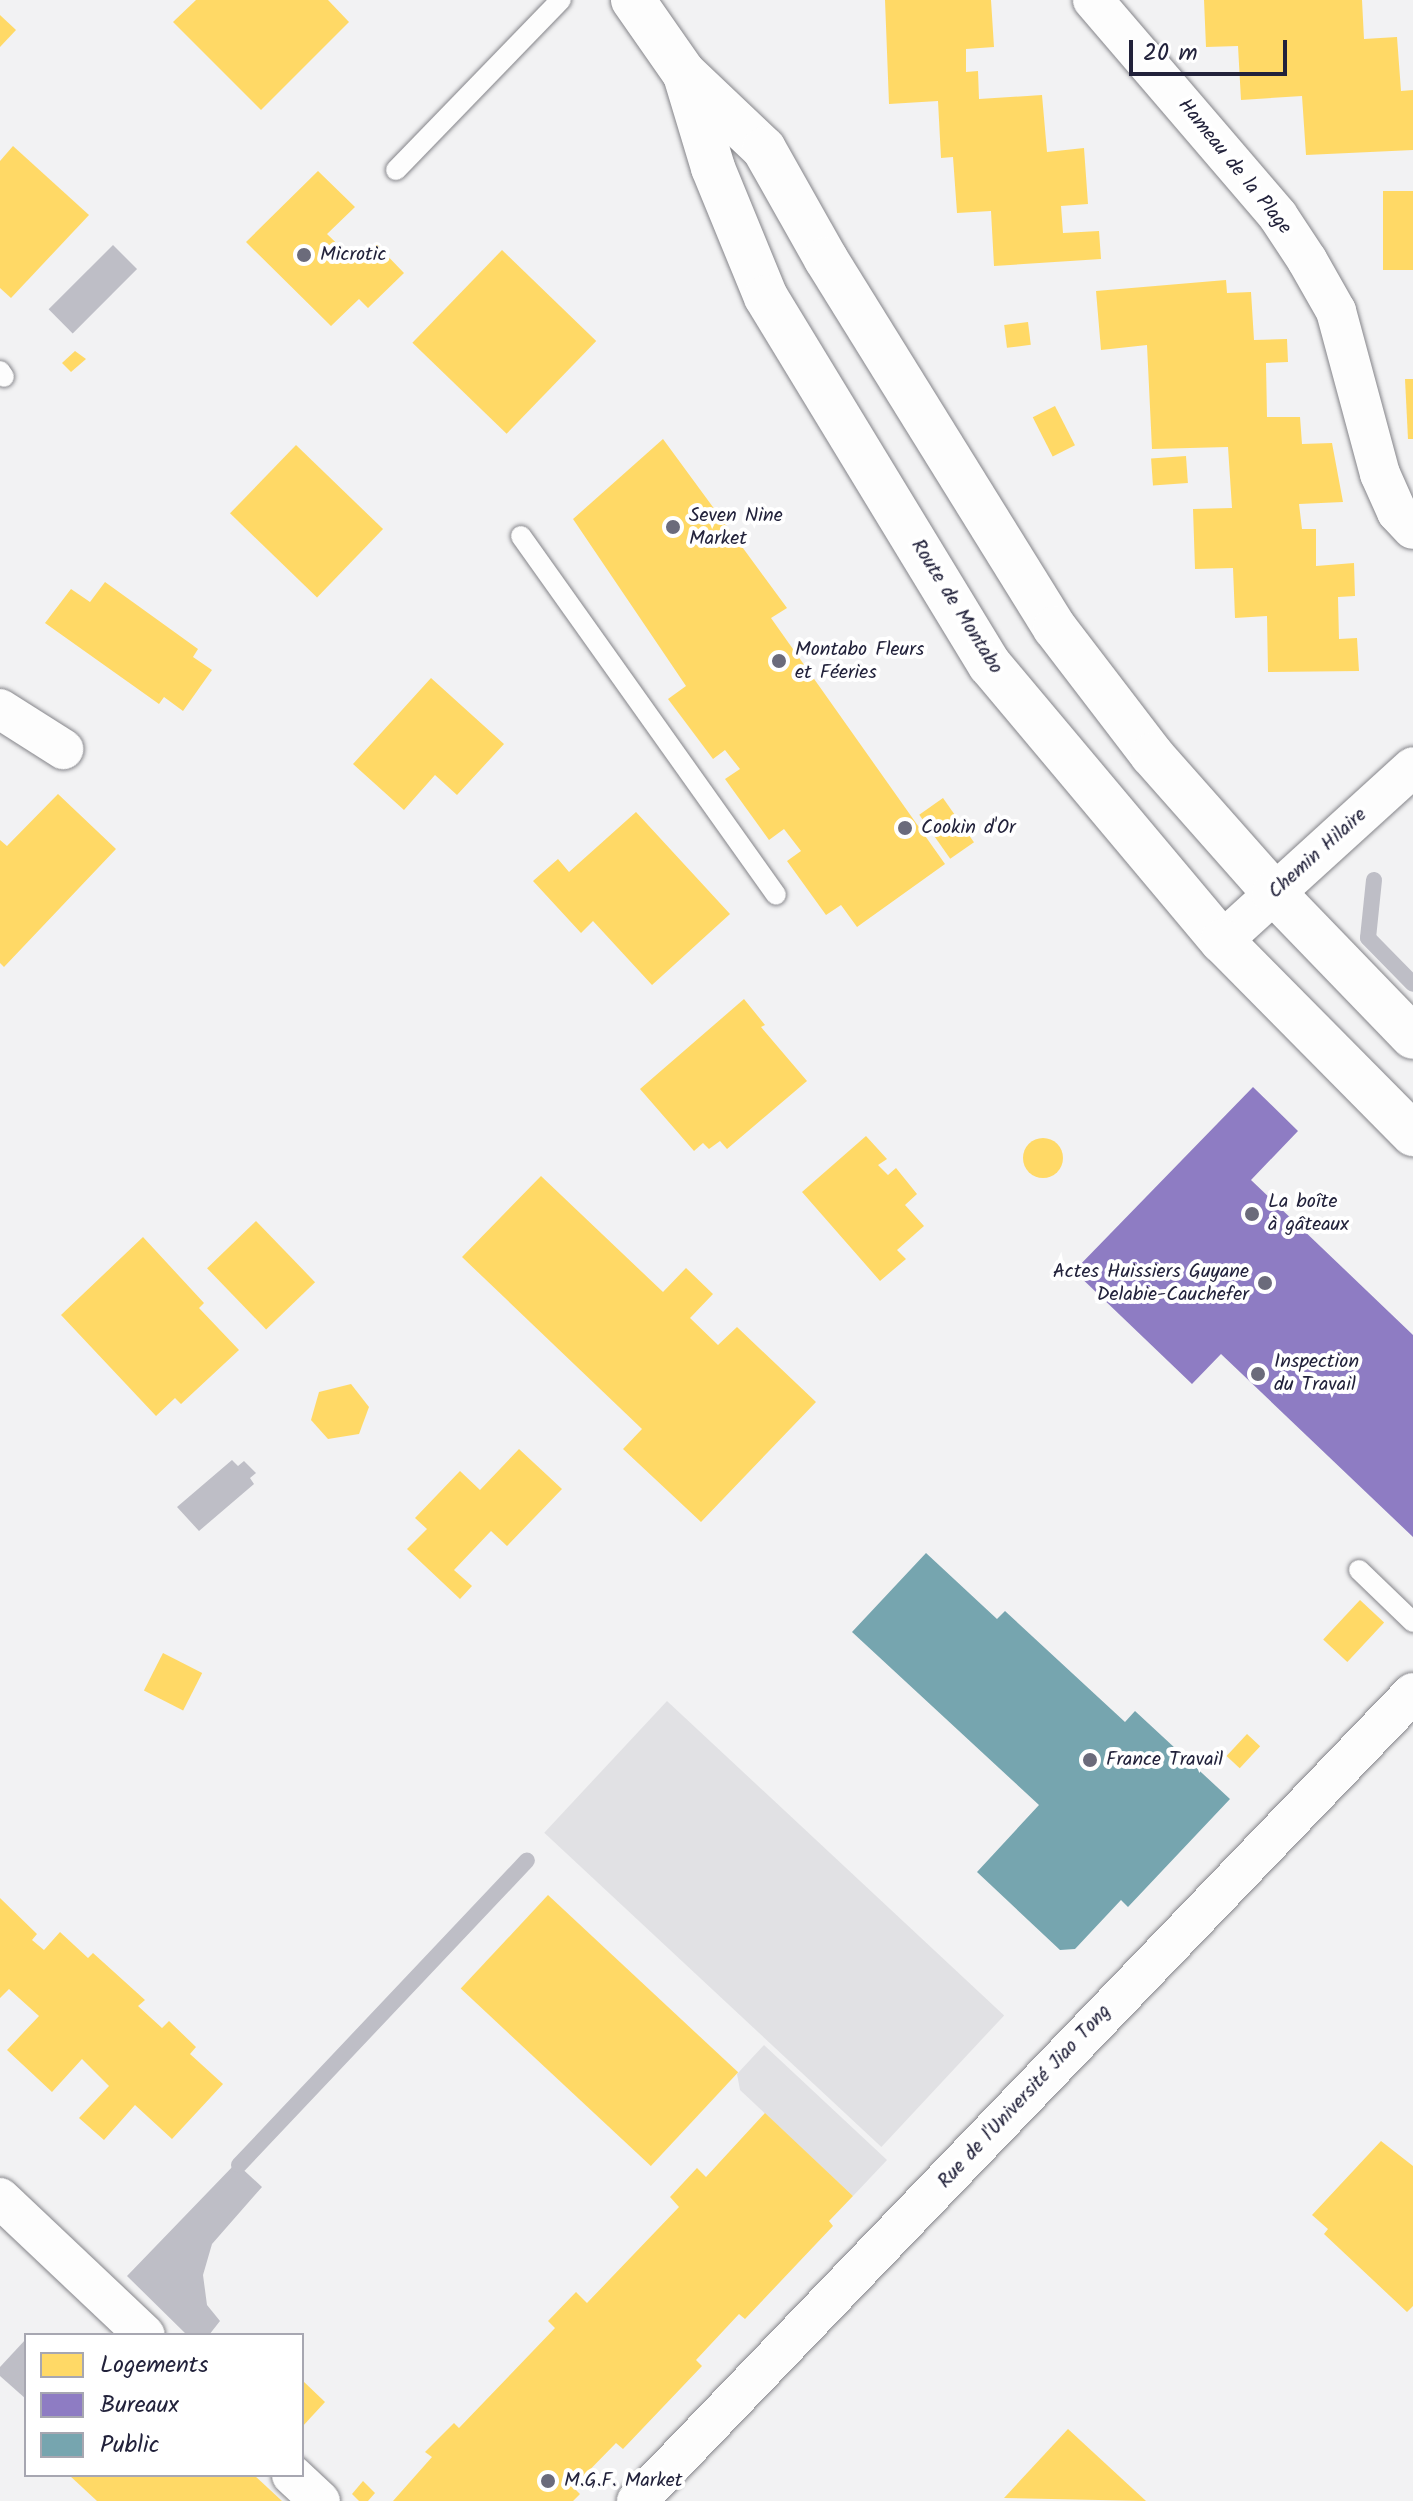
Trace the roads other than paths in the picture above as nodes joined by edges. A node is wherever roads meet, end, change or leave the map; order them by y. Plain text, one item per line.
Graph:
1 (561, 0) edge
2 (633, 0) edge
3 (1093, 0) edge
4 (684, 73) junction
5 (396, 170) dead end
6 (1413, 529) edge
7 (521, 536) dead end
8 (0, 709) edge
9 (63, 749) dead end
10 (1413, 767) edge
11 (1274, 893) junction
12 (776, 895) dead end
13 (1222, 941) junction
14 (1413, 1037) edge
15 (1413, 1134) edge
16 (1359, 1570) dead end
17 (1413, 1622) edge
18 (1413, 1693) edge
19 (0, 2198) edge
20 (143, 2333) edge
21 (294, 2477) edge
22 (320, 2501) edge
23 (637, 2501) edge

1 - 5 lane
2 - 4 main road, Route de Montabo
3 - 6 street, Hameau de la Plage
4 - 11 main road, Route de Montabo
4 - 13 main road, Route de Montabo
7 - 12 lane
8 - 9 street
10 - 11 street, Chemin Hilaire
11 - 13 street, Chemin Hilaire
11 - 14 main road, Route de Montabo
13 - 15 main road, Route de Montabo
16 - 17 lane
18 - 23 street, Rue de l'Université Jiao Tong
19 - 20 street
21 - 22 street

